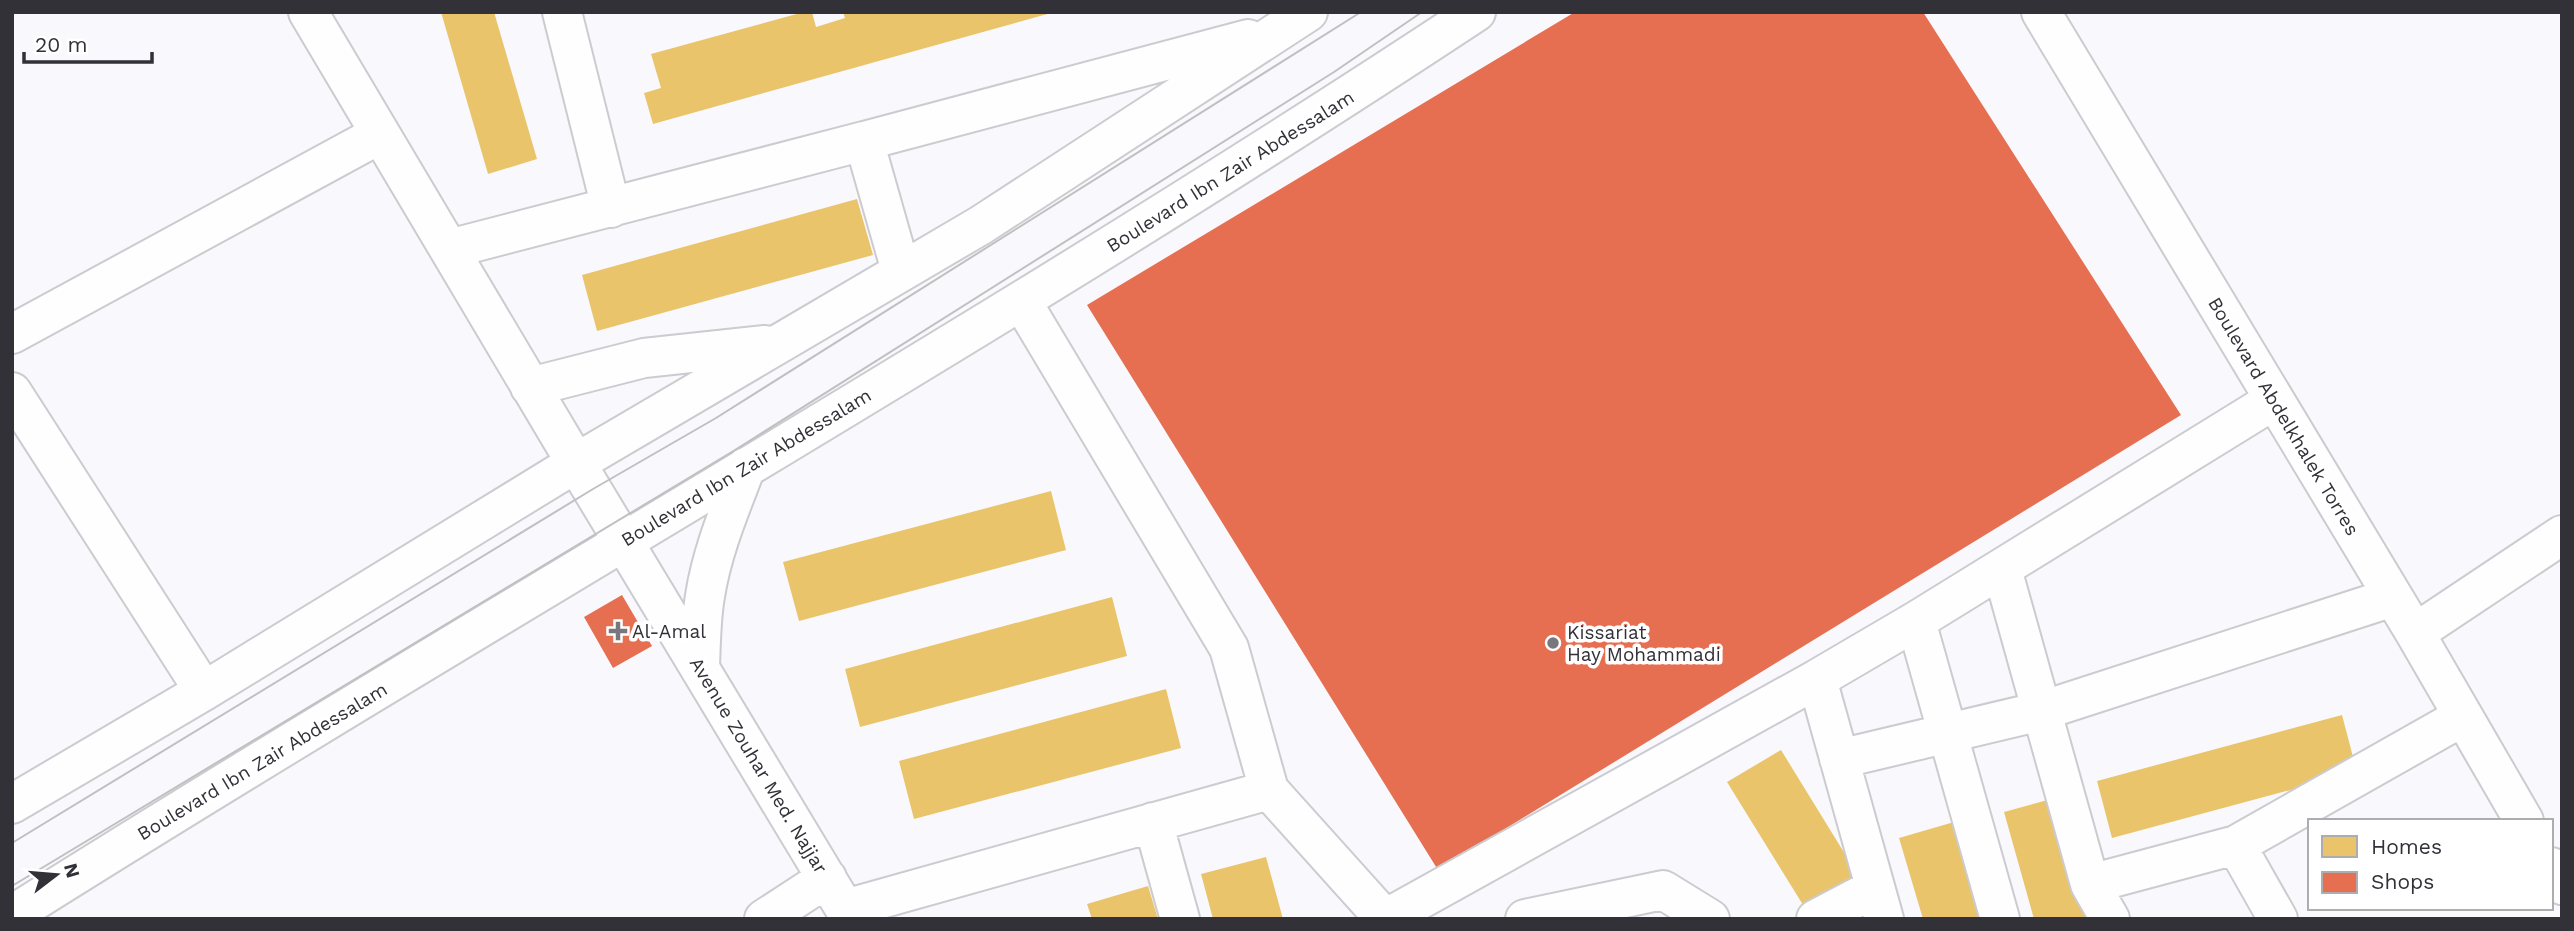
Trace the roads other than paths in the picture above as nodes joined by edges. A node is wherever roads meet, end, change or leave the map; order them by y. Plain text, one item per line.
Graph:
1 (308, 12) edge
2 (562, 12) edge
3 (1476, 12) edge
4 (2041, 12) edge
5 (1288, 18) edge
6 (380, 134) junction
7 (864, 141) junction
8 (611, 208) junction
9 (449, 249) junction
10 (901, 271) junction
11 (1022, 302) junction
12 (12, 334) edge
13 (778, 344) junction
14 (530, 387) junction
15 (12, 392) edge
16 (2274, 400) junction
17 (576, 463) junction
18 (746, 467) junction
19 (2562, 535) edge
20 (624, 540) junction
21 (2002, 569) junction
22 (2393, 597) junction
23 (1916, 621) junction
24 (2415, 633) junction
25 (699, 666) junction
26 (1816, 679) junction
27 (204, 691) junction
28 (2041, 711) junction
29 (2462, 717) junction
30 (1947, 734) junction
31 (1839, 759) junction
32 (1269, 790) junction
33 (12, 804) edge
34 (2523, 819) edge
35 (1153, 822) junction
36 (2236, 845) junction
37 (2090, 884) junction
38 (841, 902) edge
39 (1879, 903) edge
40 (12, 915) edge
41 (764, 919) edge
42 (1180, 919) edge
43 (1385, 919) edge
44 (1525, 919) edge
45 (1710, 919) edge
46 (1816, 919) edge
47 (2000, 919) edge
48 (2110, 919) edge
49 (2278, 919) edge

1 - 6 street, Avenue Zouhar Med. Najjar
2 - 8 street
3 - 11 street, Boulevard Ibn Zair Abdessalam
4 - 16 street, Boulevard Abdelkhalek Torres
5 - 7 street
5 - 10 street
6 - 9 street, Avenue Zouhar Med. Najjar
6 - 12 street
7 - 8 street
7 - 10 street
8 - 9 street
9 - 14 street, Avenue Zouhar Med. Najjar
10 - 13 street
11 - 18 street, Boulevard Ibn Zair Abdessalam
11 - 32 street
13 - 14 street
13 - 17 street
14 - 17 street, Avenue Zouhar Med. Najjar
15 - 27 street
16 - 21 street
16 - 22 street, Boulevard Abdelkhalek Torres
17 - 20 street, Avenue Zouhar Med. Najjar
17 - 27 street
18 - 20 street, Boulevard Ibn Zair Abdessalam
18 - 25 street
19 - 24 street
20 - 25 street, Avenue Zouhar Med. Najjar
20 - 40 street, Boulevard Ibn Zair Abdessalam
21 - 23 street
21 - 28 street
22 - 24 street, Boulevard Abdelkhalek Torres
22 - 28 street
23 - 26 street
23 - 30 street
24 - 29 street, Boulevard Abdelkhalek Torres
25 - 38 street, Avenue Zouhar Med. Najjar
26 - 31 street
26 - 43 street
27 - 33 street
28 - 30 street
28 - 37 street
29 - 34 street, Boulevard Abdelkhalek Torres
29 - 36 street
30 - 31 street
30 - 47 street
31 - 39 street
32 - 35 street
32 - 43 street
35 - 38 street
35 - 42 street
36 - 37 street
36 - 49 street
37 - 48 street
38 - 41 street
39 - 46 street
44 - 45 street

